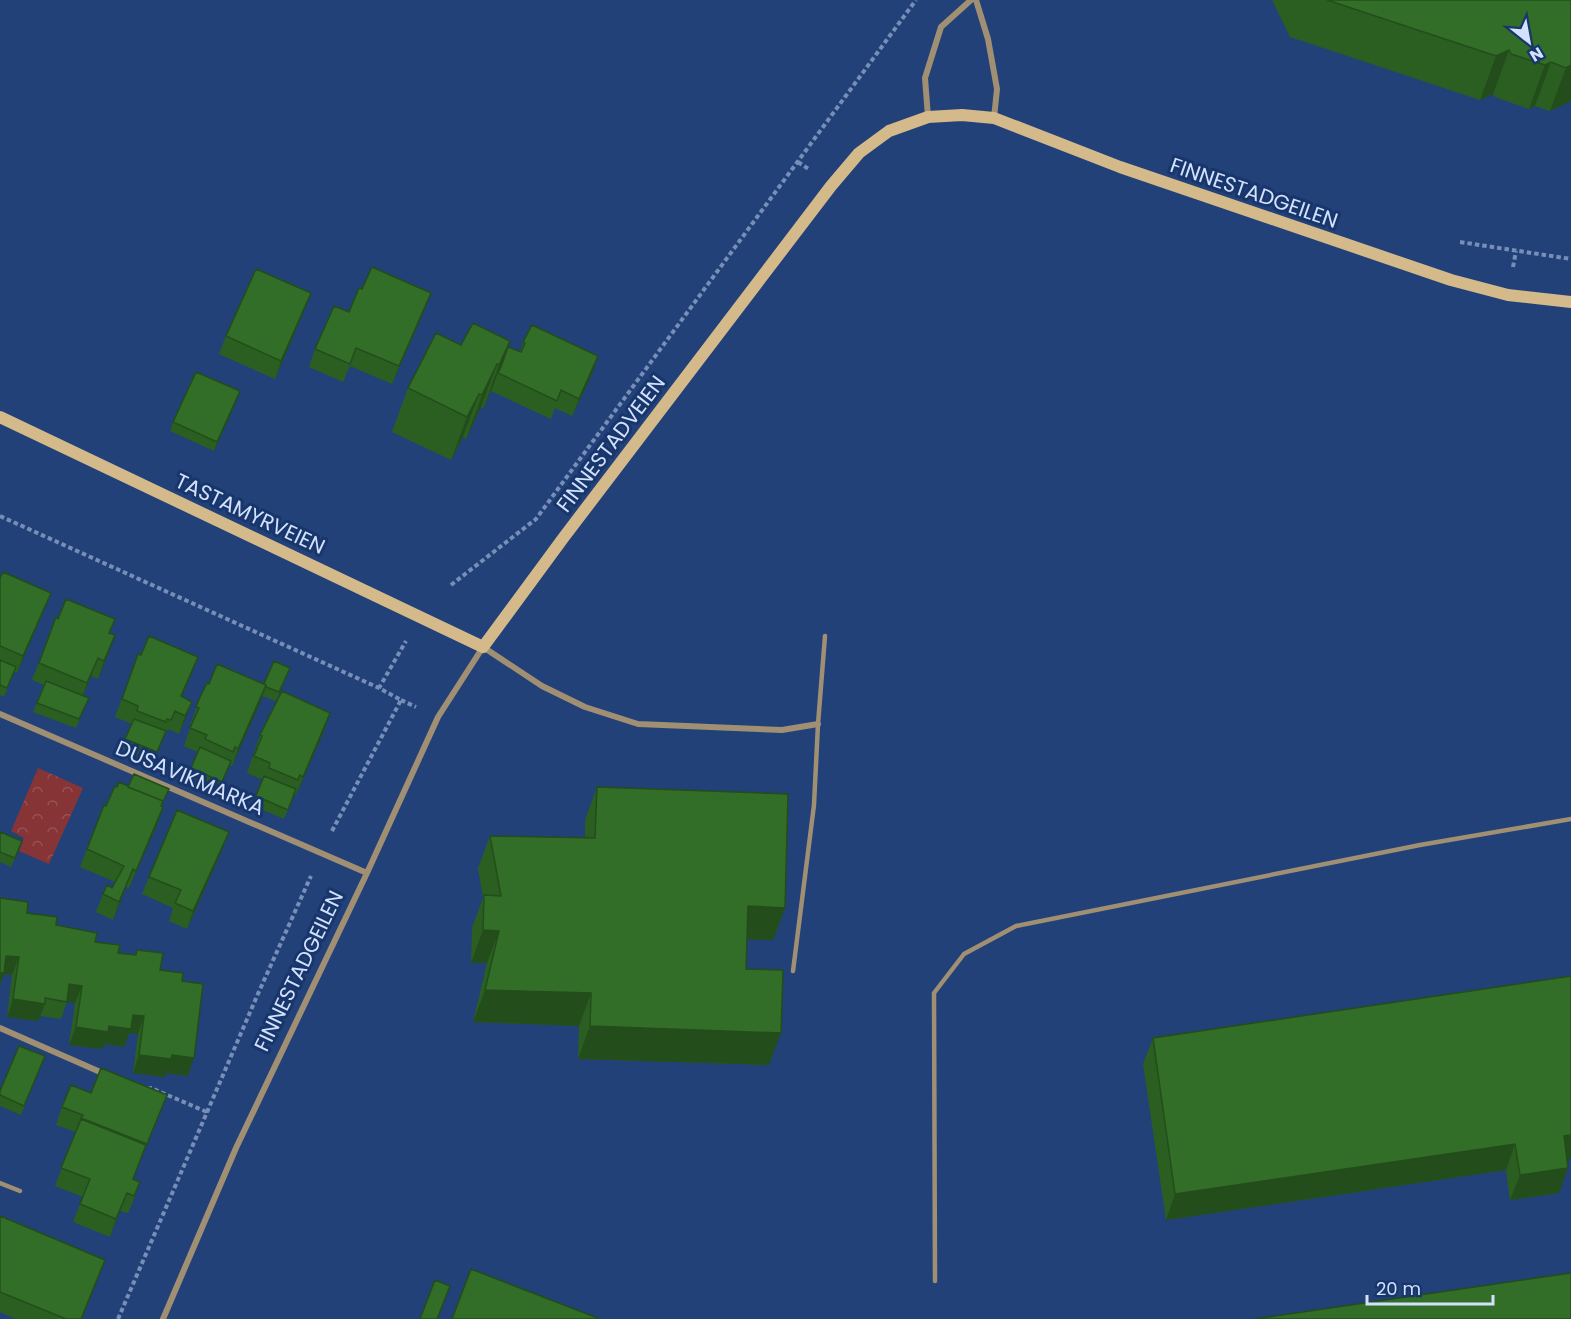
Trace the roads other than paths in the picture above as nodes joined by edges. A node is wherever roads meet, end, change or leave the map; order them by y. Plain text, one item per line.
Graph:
1 (971, 0) edge
2 (976, 0) edge
3 (928, 117) junction
4 (994, 118) junction
5 (1571, 302) edge
6 (0, 417) edge
7 (825, 636) dead end
8 (483, 647) junction
9 (0, 714) edge
10 (818, 724) junction
11 (1571, 819) edge
12 (367, 873) junction
13 (793, 971) dead end
14 (0, 1028) edge
15 (140, 1090) edge
16 (0, 1183) edge
17 (20, 1191) dead end
18 (935, 1281) dead end
19 (163, 1319) edge

1 - 3 street
2 - 4 street
3 - 4 main road, FINNESTADGEILEN
3 - 8 main road, FINNESTADVEIEN
4 - 5 main road, FINNESTADGEILEN
6 - 8 main road, TASTAMYRVEIEN
7 - 10 lane
8 - 10 street
8 - 12 street, FINNESTADGEILEN
9 - 12 street, DUSAVIKMARKA
10 - 13 lane
11 - 18 lane
12 - 19 street, FINNESTADGEILEN
14 - 15 street
16 - 17 lane

